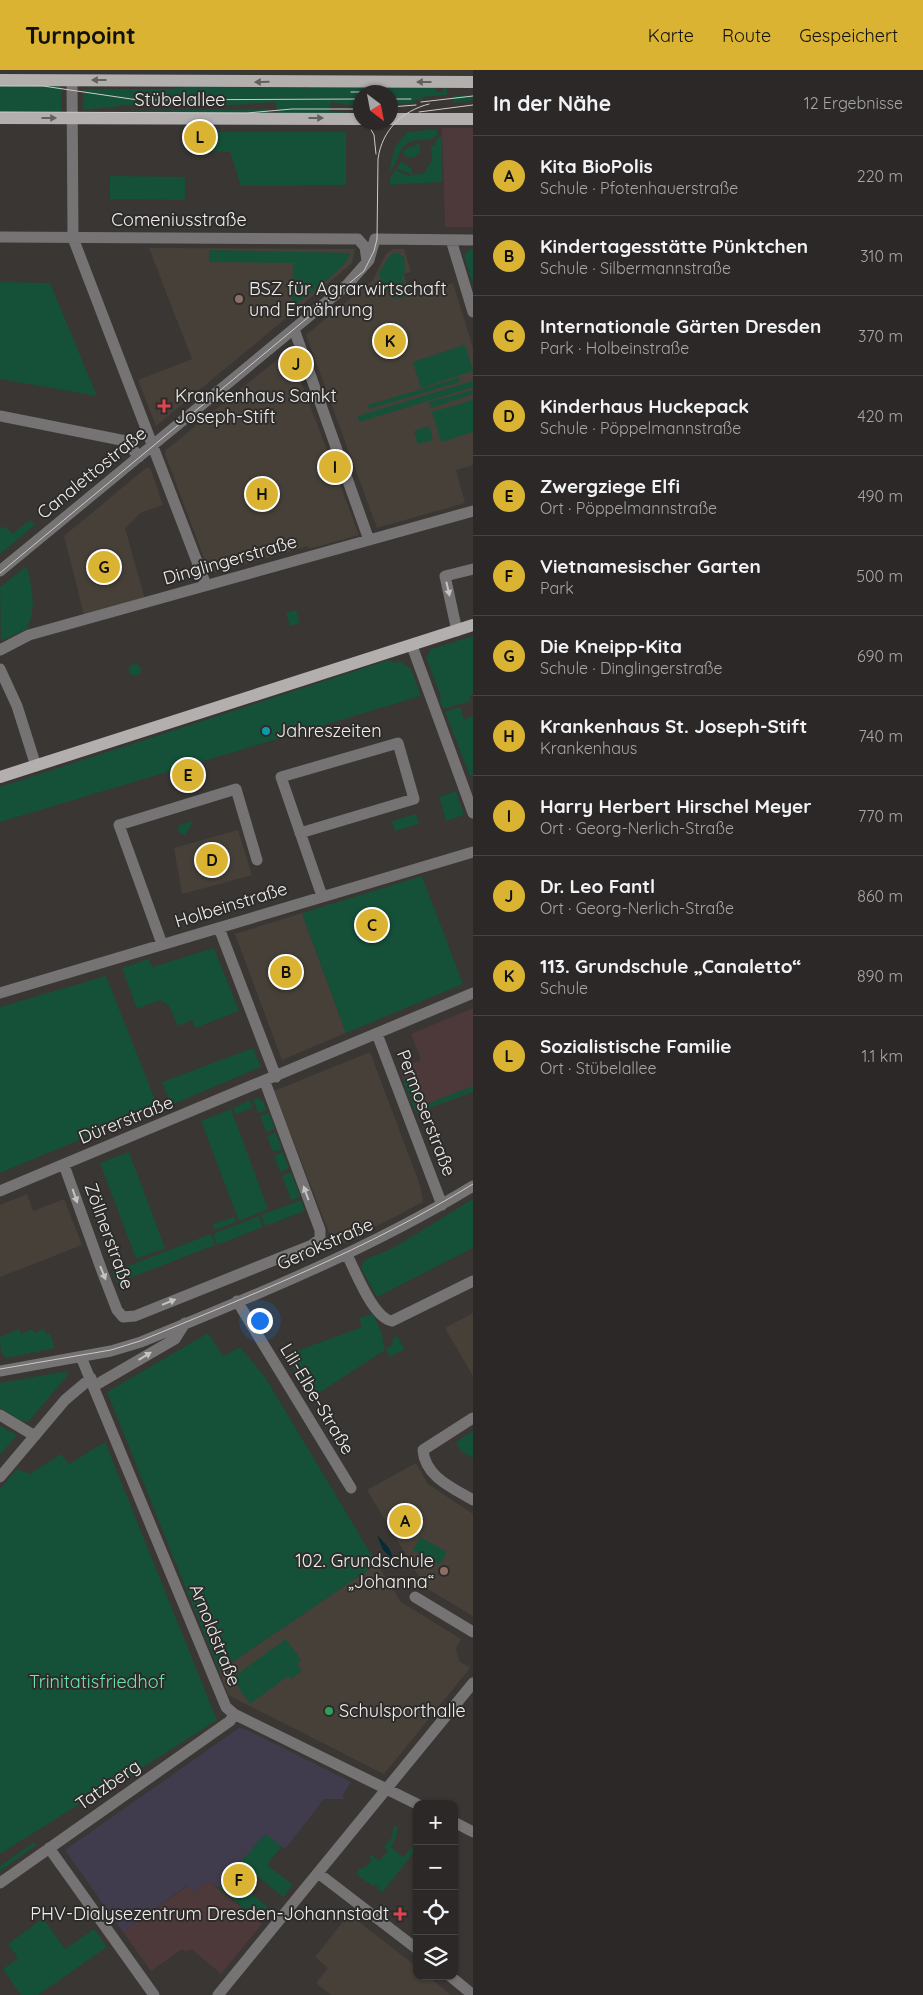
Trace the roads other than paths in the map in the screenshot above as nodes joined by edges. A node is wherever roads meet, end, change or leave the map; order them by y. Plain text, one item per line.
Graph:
1 (0, 80) edge
2 (72, 80) junction
3 (473, 82) edge
4 (0, 118) edge
5 (73, 118) junction
6 (398, 118) edge
7 (353, 119) edge
8 (473, 119) edge
9 (0, 237) edge
10 (73, 238) junction
11 (451, 240) junction
12 (473, 240) edge
13 (368, 262) junction
14 (473, 312) edge
15 (294, 329) junction
16 (0, 416) edge
17 (152, 446) junction
18 (139, 457) junction
19 (473, 511) edge
20 (369, 540) junction
21 (473, 569) edge
22 (0, 571) edge
23 (206, 586) junction
24 (473, 625) edge
25 (457, 630) junction
26 (412, 646) junction
27 (0, 650) edge
28 (0, 669) edge
29 (36, 766) junction
30 (0, 777) edge
31 (473, 813) edge
32 (300, 833) junction
33 (473, 852) edge
34 (257, 860) dead end
35 (322, 896) junction
36 (219, 928) junction
37 (162, 944) junction
38 (0, 993) edge
39 (473, 993) edge
40 (377, 1034) junction
41 (276, 1077) junction
42 (265, 1082) junction
43 (64, 1165) junction
44 (473, 1186) edge
45 (0, 1191) edge
46 (442, 1205) junction
47 (347, 1255) junction
48 (473, 1281) edge
49 (237, 1301) junction
50 (123, 1318) joint
51 (185, 1323) junction
52 (81, 1357) junction
53 (0, 1371) edge
54 (93, 1382) junction
55 (0, 1415) edge
56 (473, 1418) edge
57 (34, 1436) junction
58 (0, 1477) edge
59 (351, 1488) dead end
60 (473, 1500) edge
61 (415, 1597) dead end
62 (473, 1632) edge
63 (473, 1683) edge
64 (234, 1714) junction
65 (387, 1790) junction
66 (413, 1802) edge
67 (458, 1824) edge
68 (473, 1832) edge
69 (49, 1848) junction
70 (318, 1873) junction
71 (0, 1883) edge
72 (413, 1946) edge
73 (120, 1947) junction
74 (110, 1954) dead end
75 (455, 1980) edge
76 (154, 1995) edge
77 (218, 1995) edge
78 (473, 1995) edge

1 - 2 main road, Stübelallee
3 -> 2 main road, Stübelallee
2 - 5 street
4 -> 5 main road, Stübelallee
5 -> 7 main road, Stübelallee
5 - 10 street
6 - 8 main road
9 - 10 street, Comeniusstraße
10 - 13 street, Comeniusstraße
10 - 17 street
11 - 12 street
11 - 13 street, Canalettostraße
11 - 14 street
13 - 15 street, Canalettostraße
15 - 17 street, Canalettostraße
15 - 20 street
16 - 18 street
17 - 18 street, Canalettostraße
17 - 23 street
18 - 22 street, Canalettostraße
19 - 20 street, Dinglingerstraße
20 - 23 street, Dinglingerstraße
21 -> 25 street
23 - 27 street, Dinglingerstraße
24 - 25 main road
25 - 26 main road
26 - 29 main road
26 - 31 street
28 - 29 street
29 - 30 main road
32 - 32 street
32 - 35 street
33 - 35 street, Holbeinstraße
34 - 37 street
35 - 36 street, Holbeinstraße
36 - 37 street, Holbeinstraße
36 - 41 street
37 - 38 street, Holbeinstraße
39 - 40 street, Dürerstraße
40 - 41 street, Dürerstraße
40 - 46 street, Permoserstraße
41 - 42 street, Dürerstraße
42 - 43 street, Dürerstraße
50 -> 42 street, Gerokstraße
43 - 45 street, Dürerstraße
43 -> 50 street, Zöllnerstraße
44 - 46 street, Gerokstraße
46 - 47 street, Gerokstraße
47 - 48 street
47 - 49 street, Gerokstraße
49 - 51 street, Gerokstraße
49 - 59 street, Lili-Elbe-Straße
51 - 52 street, Gerokstraße
54 -> 51 street, Gerokstraße
52 - 53 street, Gerokstraße
52 - 54 street
54 - 57 street, Gerokstraße
54 - 64 street, Arnoldstraße
55 - 57 street
56 - 60 street
57 - 58 street, Gerokstraße
61 - 62 street
63 - 65 street
64 - 65 street, Arnoldstraße
64 - 69 street, Tatzberg
65 - 66 street, Arnoldstraße
65 - 70 street
67 - 68 street
69 - 71 street, Tatzberg
69 - 73 street
70 - 72 street
70 - 77 street
73 - 74 street
73 - 76 street
75 - 78 street

